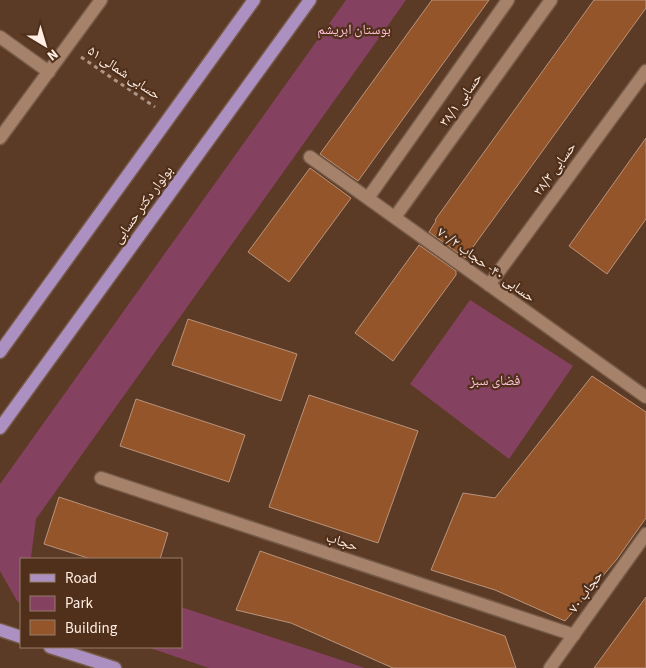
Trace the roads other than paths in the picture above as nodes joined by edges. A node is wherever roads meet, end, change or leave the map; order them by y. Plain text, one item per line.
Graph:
1 (101, 0) edge
2 (254, 0) edge
3 (310, 0) edge
4 (508, 0) edge
5 (551, 0) edge
6 (0, 37) edge
7 (646, 71) edge
8 (49, 72) junction
9 (0, 138) edge
10 (310, 157) dead end
11 (368, 198) junction
12 (395, 218) junction
13 (488, 285) junction
14 (0, 352) edge
15 (646, 397) edge
16 (0, 428) edge
17 (101, 478) dead end
18 (646, 534) edge
19 (2, 629) edge
20 (574, 635) junction
21 (20, 637) edge
22 (53, 648) edge
23 (116, 668) edge
24 (550, 668) edge

1 - 8 street
2 - 14 main road
3 - 16 main road, بولوار دکتر حسابی
4 - 11 street, حسابی ۳۸/۱
5 - 12 street, حسابی ۳۸/۱
6 - 8 street
7 - 13 street, حسابی ۳۸/۳
8 - 9 street
10 - 11 street, حسابی ۴۰- حجاب ۷۰/۲
11 - 12 street, حسابی ۴۰- حجاب ۷۰/۲
12 - 13 street, حسابی ۴۰- حجاب ۷۰/۲
13 - 15 street, حسابی ۴۰- حجاب ۷۰/۲
17 - 20 street, حجاب
18 - 20 street, حجاب ۷۰
19 - 21 main road
20 - 24 street, حجاب ۷۰
22 - 23 main road

